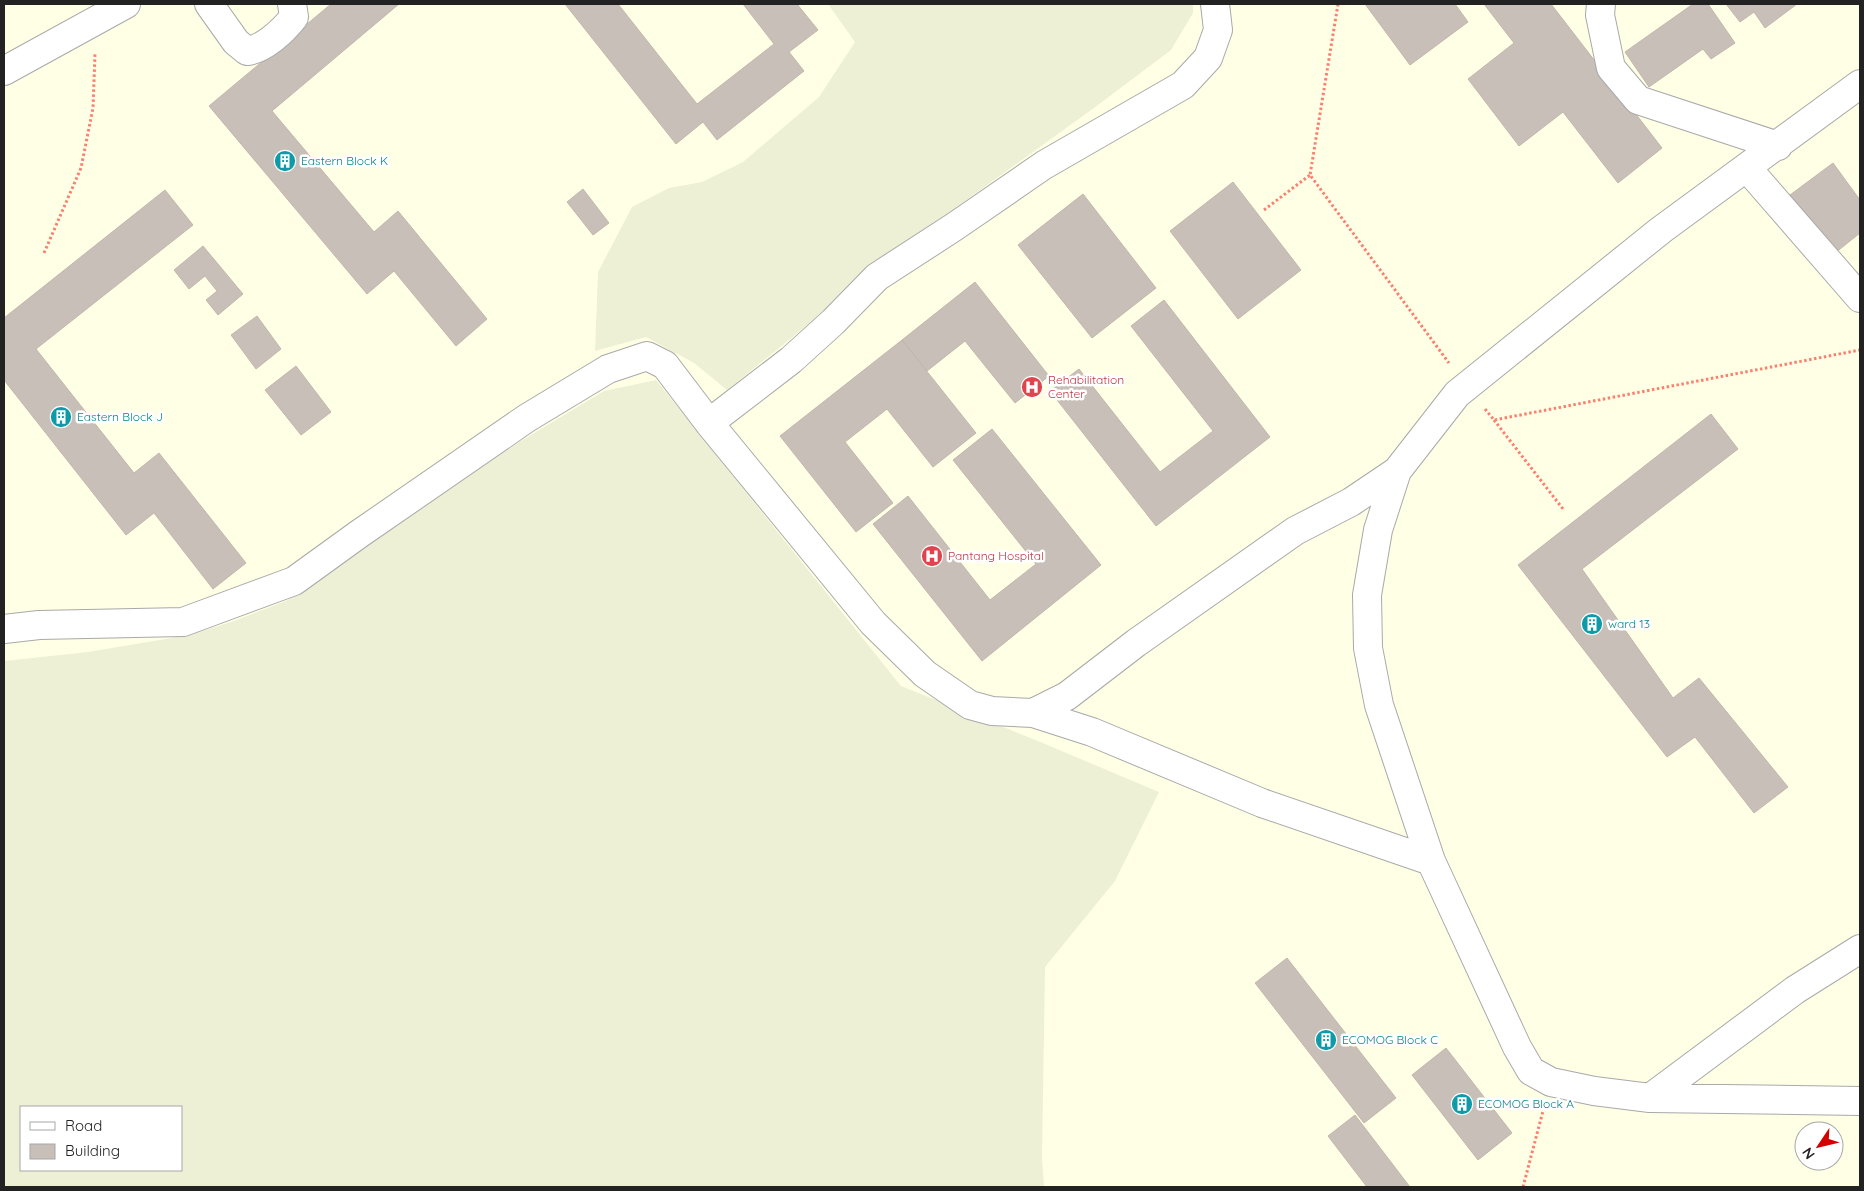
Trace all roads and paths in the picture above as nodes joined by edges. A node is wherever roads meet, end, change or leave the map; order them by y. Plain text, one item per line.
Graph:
1 (126, 4) edge
2 (209, 4) edge
3 (292, 4) edge
4 (1215, 4) edge
5 (1338, 4) edge
6 (1602, 4) edge
7 (97, 21) junction
8 (4, 71) edge
9 (1860, 84) edge
10 (1778, 146) junction
11 (1747, 168) junction
12 (1310, 175) junction
13 (1264, 210) dead end
14 (44, 253) dead end
15 (1860, 298) edge
16 (1860, 350) edge
17 (1466, 386) junction
18 (1494, 420) junction
19 (709, 424) junction
20 (1397, 471) junction
21 (1563, 509) dead end
22 (4, 629) edge
23 (1033, 713) junction
24 (1431, 861) junction
25 (1860, 950) edge
26 (1551, 1082) junction
27 (1650, 1098) junction
28 (1860, 1101) edge
29 (1523, 1187) edge

1 - 7 lane
2 - 3 lane
4 - 19 lane
5 - 12 path
6 - 10 lane
7 - 8 lane
7 - 14 path
9 - 10 lane
10 - 11 lane
11 - 15 lane
11 - 17 lane
12 - 13 path
12 - 17 path
16 - 18 path
17 - 18 path
17 - 20 lane
18 - 21 path
19 - 22 lane
19 - 23 lane
20 - 23 lane
20 - 24 lane
23 - 24 lane
24 - 26 lane
25 - 27 lane
26 - 27 lane
26 - 29 path
27 - 28 lane

